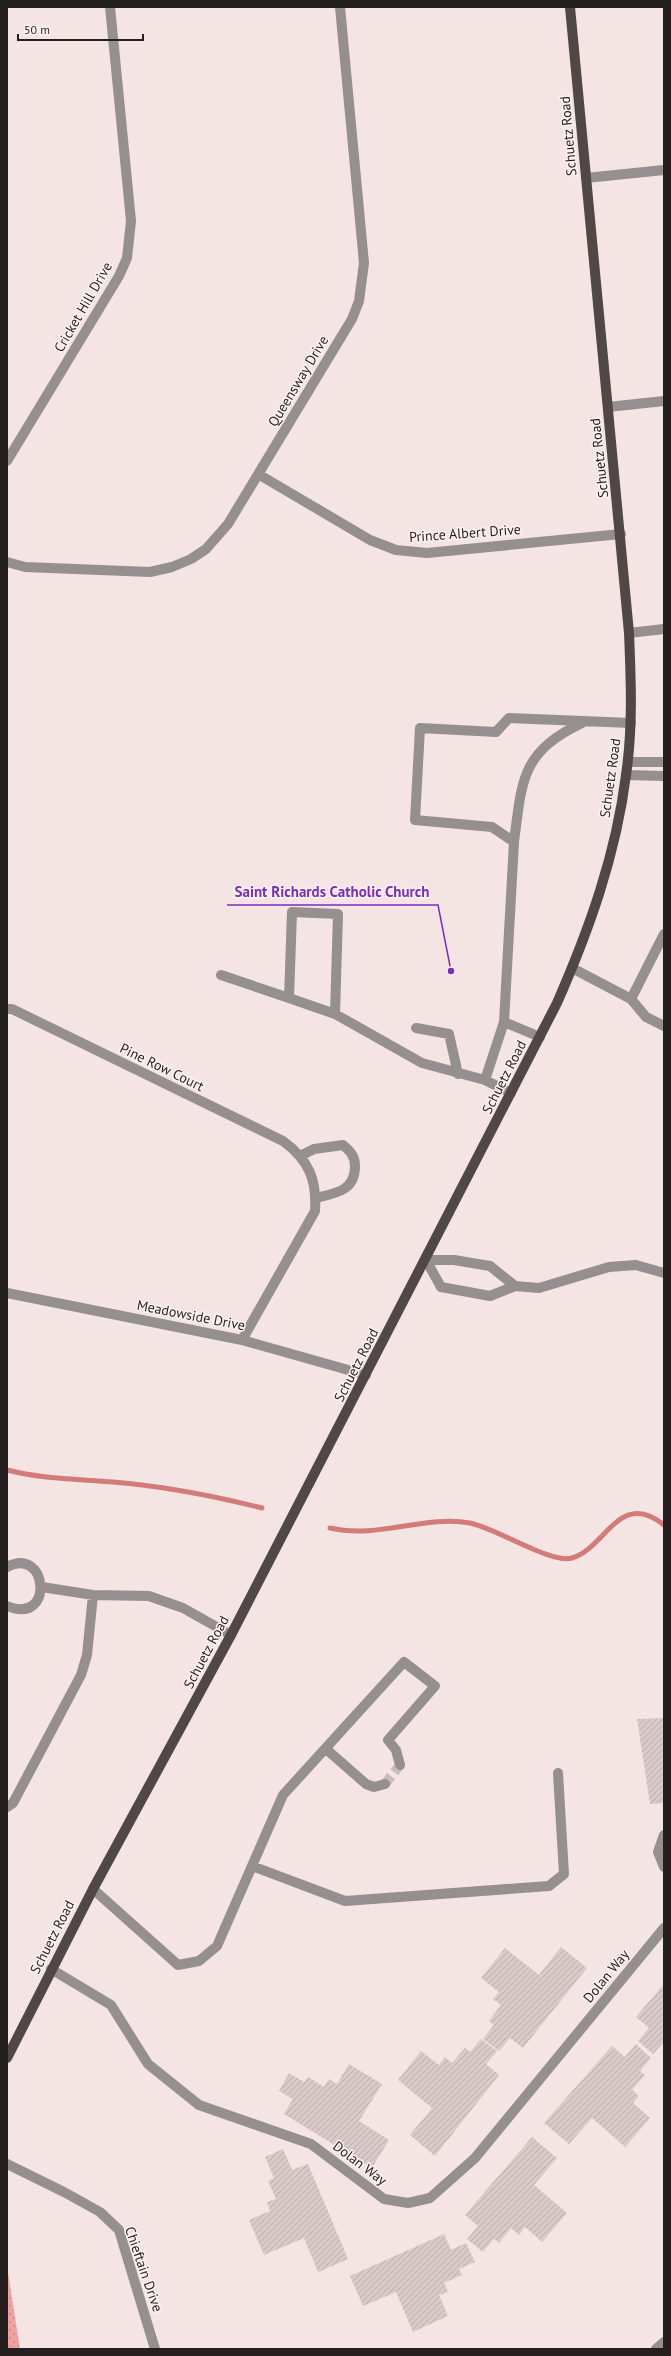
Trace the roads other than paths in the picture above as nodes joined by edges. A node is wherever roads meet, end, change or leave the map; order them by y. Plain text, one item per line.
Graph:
1 (110, 7) edge
2 (340, 7) edge
3 (570, 7) edge
4 (664, 170) edge
5 (586, 178) junction
6 (664, 401) edge
7 (608, 407) junction
8 (7, 461) edge
9 (258, 474) junction
10 (621, 534) junction
11 (7, 562) edge
12 (664, 629) edge
13 (629, 633) junction
14 (584, 722) junction
15 (630, 723) junction
16 (628, 762) junction
17 (664, 762) edge
18 (626, 774) junction
19 (664, 776) edge
20 (514, 842) junction
21 (664, 934) edge
22 (572, 968) junction
23 (221, 975) dead end
24 (289, 998) junction
25 (631, 999) junction
26 (7, 1009) edge
27 (335, 1014) junction
28 (504, 1022) junction
29 (664, 1026) edge
30 (416, 1028) dead end
31 (540, 1037) junction
32 (458, 1074) junction
33 (485, 1080) junction
34 (511, 1093) junction
35 (300, 1156) junction
36 (316, 1198) junction
37 (426, 1260) junction
38 (664, 1273) edge
39 (515, 1286) junction
40 (7, 1293) edge
41 (242, 1340) junction
42 (366, 1375) junction
43 (7, 1567) edge
44 (42, 1587) junction
45 (93, 1595) junction
46 (7, 1606) edge
47 (231, 1635) junction
48 (326, 1749) junction
49 (400, 1765) dead end
50 (558, 1773) dead end
51 (385, 1784) dead end
52 (7, 1807) edge
53 (664, 1836) edge
54 (252, 1866) junction
55 (664, 1867) edge
56 (93, 1889) junction
57 (664, 1928) edge
58 (51, 1969) junction
59 (7, 2058) edge
60 (7, 2164) edge
61 (664, 2342) edge
62 (155, 2349) edge
63 (656, 2349) edge

1 - 8 street, Cricket Hill Drive
2 - 9 street, Queensway Drive
3 - 5 main road, Schuetz Road
4 - 5 street
5 - 7 main road, Schuetz Road
6 - 7 street
7 - 10 main road, Schuetz Road
9 - 10 street, Prince Albert Drive
9 - 11 street, Queensway Drive
10 - 13 main road, Schuetz Road
12 - 13 street
13 - 15 main road, Schuetz Road
14 - 15 street
14 - 20 street
14 - 20 street
15 - 16 main road, Schuetz Road
16 - 17 street
16 - 18 main road, Schuetz Road
18 - 19 street
18 - 22 main road, Schuetz Road
20 - 28 street
21 - 25 street
22 - 25 street
22 - 31 main road, Schuetz Road
23 - 24 street
24 - 27 street
24 - 27 street
25 - 29 street
26 - 35 street, Pine Row Court
27 - 32 street
28 - 31 street
28 - 33 street
30 - 32 street
31 - 34 main road, Schuetz Road
32 - 33 street
33 - 34 street
34 - 37 main road, Schuetz Road
35 - 36 street, Pine Row Court
35 - 36 street
36 - 41 street, Pine Row Court
37 - 39 street
37 - 39 street
37 - 42 main road, Schuetz Road
38 - 39 street
40 - 41 street, Meadowside Drive
41 - 42 street, Meadowside Drive
42 - 47 main road, Schuetz Road
43 - 44 street
44 - 45 street
44 - 46 street
45 - 47 street
45 - 52 street
47 - 56 main road, Schuetz Road
48 - 49 street
48 - 51 street
48 - 54 street
50 - 54 street
53 - 55 street
54 - 56 street
56 - 58 main road, Schuetz Road
57 - 58 street, Dolan Way
58 - 59 main road, Schuetz Road
60 - 62 street, Chieftain Drive
61 - 63 street

